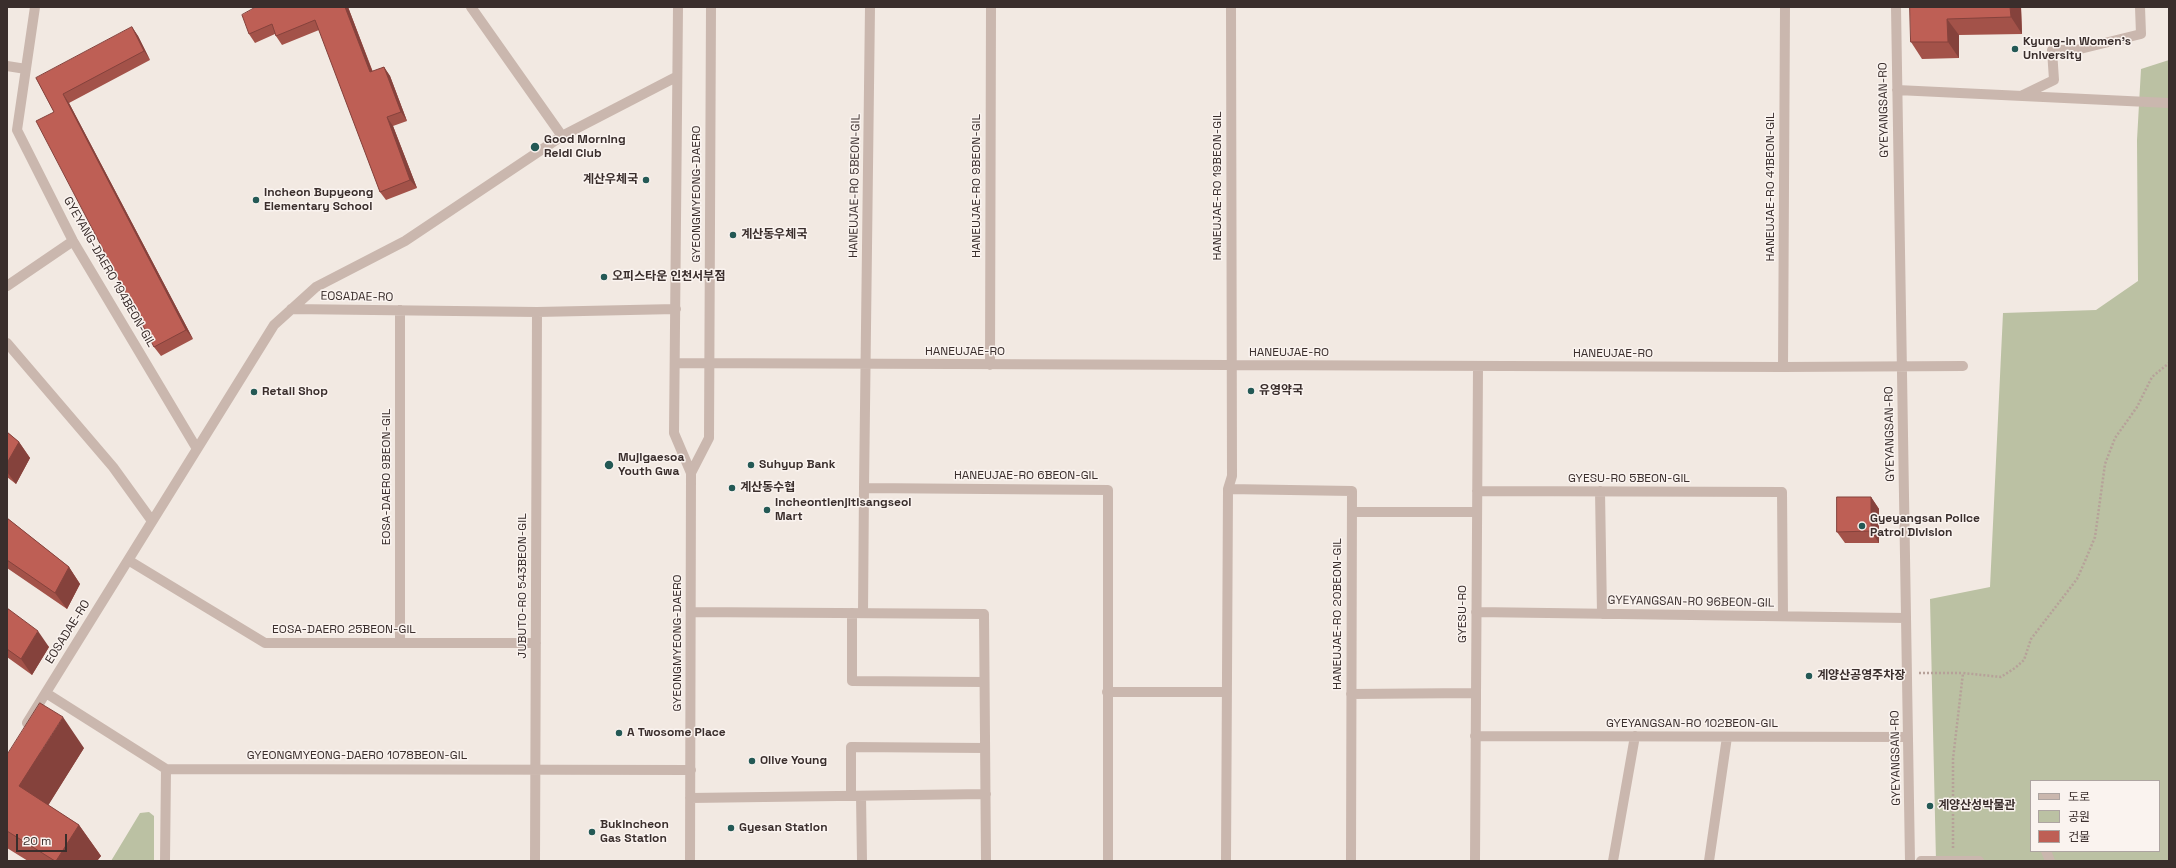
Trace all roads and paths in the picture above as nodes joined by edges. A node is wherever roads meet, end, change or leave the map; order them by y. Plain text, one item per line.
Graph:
1 (35, 7) edge
2 (471, 7) edge
3 (678, 7) edge
4 (711, 7) edge
5 (870, 7) edge
6 (991, 7) edge
7 (1231, 7) edge
8 (1785, 7) edge
9 (1896, 7) edge
10 (2140, 7) edge
11 (7, 66) edge
12 (26, 68) junction
13 (676, 77) junction
14 (1897, 90) junction
15 (2021, 96) junction
16 (2169, 103) edge
17 (562, 136) junction
18 (73, 241) junction
19 (7, 286) edge
20 (676, 308) junction
21 (291, 309) junction
22 (400, 310) junction
23 (537, 312) junction
24 (7, 343) edge
25 (676, 363) junction
26 (2169, 363) edge
27 (710, 364) junction
28 (866, 364) junction
29 (990, 365) junction
30 (1231, 366) junction
31 (1478, 366) junction
32 (1963, 366) dead end
33 (1784, 367) junction
34 (1902, 367) junction
35 (197, 449) junction
36 (691, 473) junction
37 (864, 488) junction
38 (1228, 489) junction
39 (1477, 491) junction
40 (1600, 491) junction
41 (1352, 512) junction
42 (1477, 512) junction
43 (152, 522) junction
44 (128, 560) junction
45 (691, 612) junction
46 (1476, 612) junction
47 (852, 613) junction
48 (863, 613) junction
49 (1602, 614) junction
50 (1783, 616) junction
51 (1906, 618) junction
52 (400, 643) junction
53 (536, 643) junction
54 (1907, 673) junction
55 (1963, 673) junction
56 (984, 682) junction
57 (1107, 692) junction
58 (1227, 692) junction
59 (1476, 693) junction
60 (46, 694) junction
61 (1351, 694) junction
62 (22, 731) edge
63 (1475, 736) junction
64 (1635, 736) junction
65 (1727, 737) junction
66 (1908, 737) junction
67 (985, 748) junction
68 (166, 769) junction
69 (535, 770) junction
70 (690, 770) junction
71 (986, 794) junction
72 (856, 796) junction
73 (690, 798) junction
74 (1954, 860) junction
75 (165, 861) edge
76 (535, 861) edge
77 (690, 861) edge
78 (862, 861) edge
79 (986, 861) edge
80 (1108, 861) edge
81 (1226, 861) edge
82 (1351, 861) edge
83 (1474, 861) edge
84 (1613, 861) edge
85 (1709, 861) edge
86 (1910, 861) edge
87 (1921, 861) edge
88 (1979, 861) edge

1 - 12 street, GYEYANG-DAERO 194BEON-GIL
2 - 17 street
3 - 13 street, GYEONGMYEONG-DAERO
4 - 27 street, GYEONGMYEONG-DAERO
5 - 28 street, HANEUJAE-RO 5BEON-GIL
6 - 29 street, HANEUJAE-RO 9BEON-GIL
7 - 30 street, HANEUJAE-RO 19BEON-GIL
8 - 33 street, HANEUJAE-RO 41BEON-GIL
9 - 14 street, GYEYANGSAN-RO
10 - 15 street
11 - 12 street
12 - 18 street, GYEYANG-DAERO 194BEON-GIL
13 - 17 street
13 - 20 street, GYEONGMYEONG-DAERO
14 - 15 street
14 - 34 street, GYEYANGSAN-RO
15 - 16 street
17 - 21 street
18 - 19 street
18 - 35 street, GYEYANG-DAERO 194BEON-GIL
20 - 23 street, EOSADAE-RO
20 - 25 street, GYEONGMYEONG-DAERO
21 - 22 street, EOSADAE-RO
21 - 35 street, EOSADAE-RO
22 - 23 street, EOSADAE-RO
22 - 52 street, EOSA-DAERO 9BEON-GIL
23 - 53 street, JUBUTO-RO 543BEON-GIL
24 - 43 street
25 - 27 street, HANEUJAE-RO
25 - 36 street, GYEONGMYEONG-DAERO
26 - 55 path
27 - 28 street, HANEUJAE-RO
27 - 36 street, GYEONGMYEONG-DAERO
28 - 29 street, HANEUJAE-RO
28 - 37 street
29 - 30 street, HANEUJAE-RO
30 - 31 street, HANEUJAE-RO
30 - 38 street
31 - 33 street, HANEUJAE-RO
31 - 39 street, GYESU-RO
32 - 34 street, HANEUJAE-RO
33 - 34 street, HANEUJAE-RO
34 - 51 street, GYEYANGSAN-RO
35 - 43 street, EOSADAE-RO
36 - 45 street, GYEONGMYEONG-DAERO
37 - 48 street
37 - 57 street, HANEUJAE-RO 6BEON-GIL
38 - 41 street, HANEUJAE-RO 20BEON-GIL
38 - 58 street
39 - 40 street, GYESU-RO 5BEON-GIL
39 - 42 street, GYESU-RO
40 - 49 street
40 - 50 street, GYESU-RO 5BEON-GIL
41 - 42 street
41 - 61 street, HANEUJAE-RO 20BEON-GIL
42 - 46 street, GYESU-RO
43 - 44 street, EOSADAE-RO
44 - 52 street, EOSA-DAERO 25BEON-GIL
44 - 60 street, EOSADAE-RO
45 - 47 street
45 - 70 street, GYEONGMYEONG-DAERO
46 - 49 street, GYEYANGSAN-RO 96BEON-GIL
46 - 59 street, GYESU-RO
47 - 48 street
47 - 56 street
48 - 56 street
49 - 50 street, GYEYANGSAN-RO 96BEON-GIL
50 - 51 street, GYEYANGSAN-RO 96BEON-GIL
51 - 54 street, GYEYANGSAN-RO
52 - 53 street, EOSA-DAERO 25BEON-GIL
53 - 69 street, JUBUTO-RO 543BEON-GIL
54 - 55 path
54 - 66 street, GYEYANGSAN-RO
55 - 74 path
56 - 67 street
57 - 58 street
57 - 80 street, HANEUJAE-RO 6BEON-GIL
58 - 81 street
59 - 61 street
59 - 63 street, GYESU-RO
60 - 62 street, EOSADAE-RO
60 - 68 street
61 - 82 street, HANEUJAE-RO 20BEON-GIL
63 - 64 street, GYEYANGSAN-RO 102BEON-GIL
63 - 83 street, GYESU-RO
64 - 65 street, GYEYANGSAN-RO 102BEON-GIL
64 - 84 street
65 - 66 street, GYEYANGSAN-RO 102BEON-GIL
65 - 85 street
66 - 86 street, GYEYANGSAN-RO
67 - 71 street
67 - 72 street
68 - 69 street, GYEONGMYEONG-DAERO 1078BEON-GIL
68 - 75 street
69 - 70 street, GYEONGMYEONG-DAERO 1078BEON-GIL
69 - 76 street, JUBUTO-RO 543BEON-GIL
70 - 73 street, GYEONGMYEONG-DAERO
71 - 72 street
71 - 79 street
72 - 73 street
72 - 78 street
73 - 77 street, GYEONGMYEONG-DAERO
74 - 87 street
74 - 88 street

